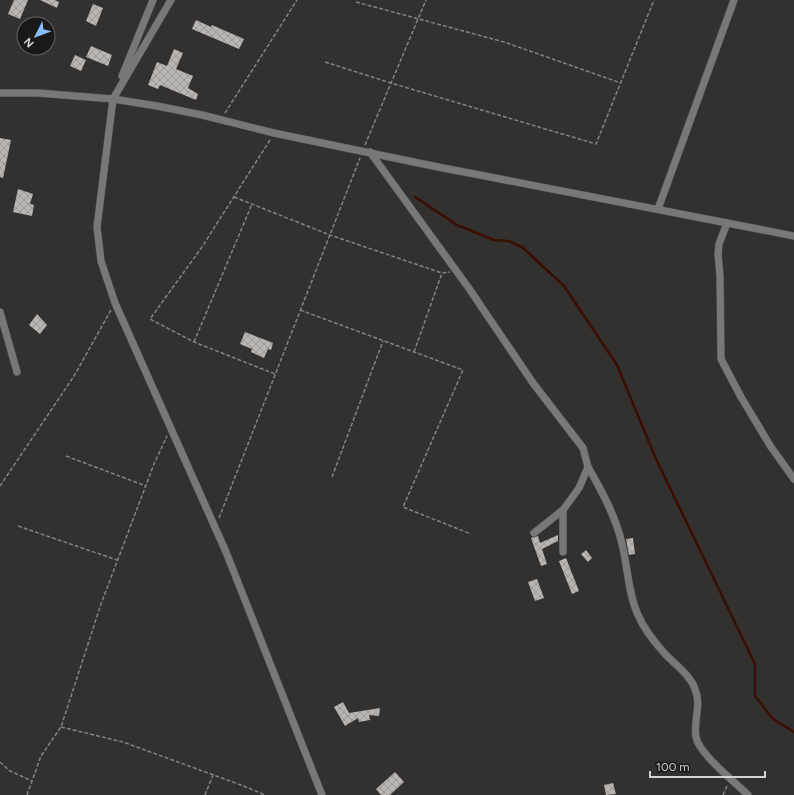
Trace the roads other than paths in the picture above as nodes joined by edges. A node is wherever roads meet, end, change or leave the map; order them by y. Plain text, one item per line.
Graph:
1 (153, 0) edge
2 (171, 0) edge
3 (734, 0) edge
4 (0, 93) edge
5 (114, 99) junction
6 (366, 151) junction
7 (658, 209) junction
8 (727, 223) junction
9 (794, 236) edge
10 (0, 312) edge
11 (17, 372) dead end
12 (588, 467) junction
13 (794, 479) edge
14 (562, 510) junction
15 (534, 533) dead end
16 (563, 552) dead end
17 (322, 795) edge
18 (748, 795) edge

1 - 5 street
2 - 5 street
3 - 7 street
4 - 5 street
5 - 6 street
5 - 17 street
6 - 7 street
6 - 12 street
7 - 8 street
8 - 9 street
8 - 13 street
10 - 11 street
12 - 14 street
12 - 18 street
14 - 15 street
14 - 16 street

